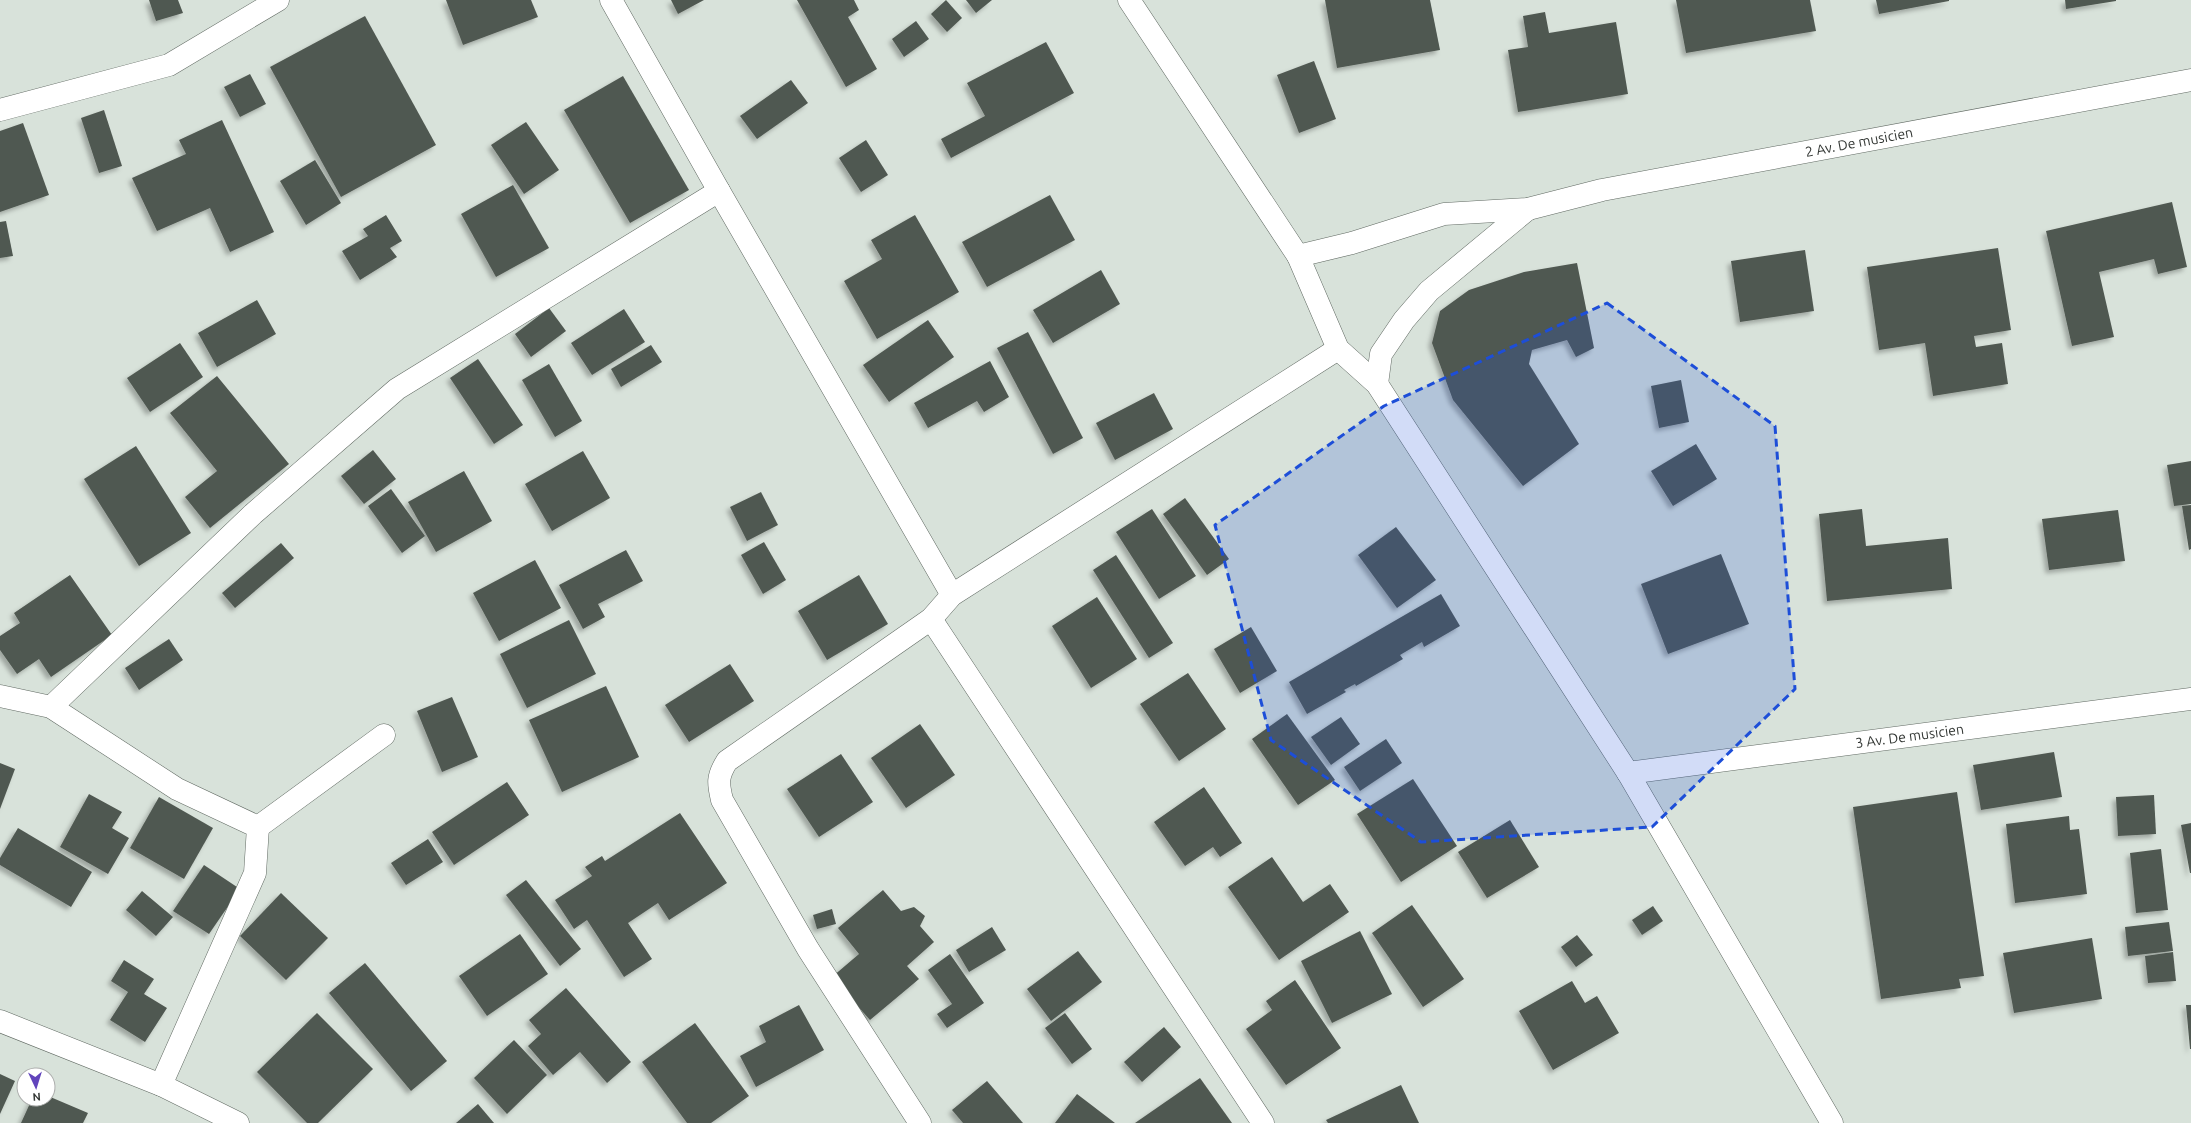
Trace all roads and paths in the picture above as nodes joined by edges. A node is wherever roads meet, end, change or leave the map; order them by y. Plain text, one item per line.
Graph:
1 (278, 0) edge
2 (610, 0) edge
3 (1129, 0) edge
4 (2191, 80) edge
5 (0, 110) edge
6 (719, 191) junction
7 (1528, 209) junction
8 (1298, 256) junction
9 (1338, 349) junction
10 (1377, 384) junction
11 (952, 596) junction
12 (931, 619) junction
13 (0, 696) edge
14 (2191, 699) edge
15 (51, 706) junction
16 (384, 735) dead end
17 (1628, 773) junction
18 (258, 827) junction
19 (0, 1021) edge
20 (161, 1084) junction
21 (238, 1123) edge
22 (920, 1123) edge
23 (1263, 1123) edge
24 (1832, 1123) edge

1 - 5 street
2 - 6 street
3 - 8 street
4 - 7 street, 2 Av. De musicien
6 - 11 street
6 - 15 street
7 - 8 street
7 - 10 street
8 - 9 street
9 - 10 street
9 - 11 street
10 - 17 street
11 - 12 street
12 - 22 street
12 - 23 street
13 - 15 street
14 - 17 street, 3 Av. De musicien
15 - 18 street
16 - 18 street
17 - 24 street
18 - 20 street
19 - 20 street
20 - 21 street

